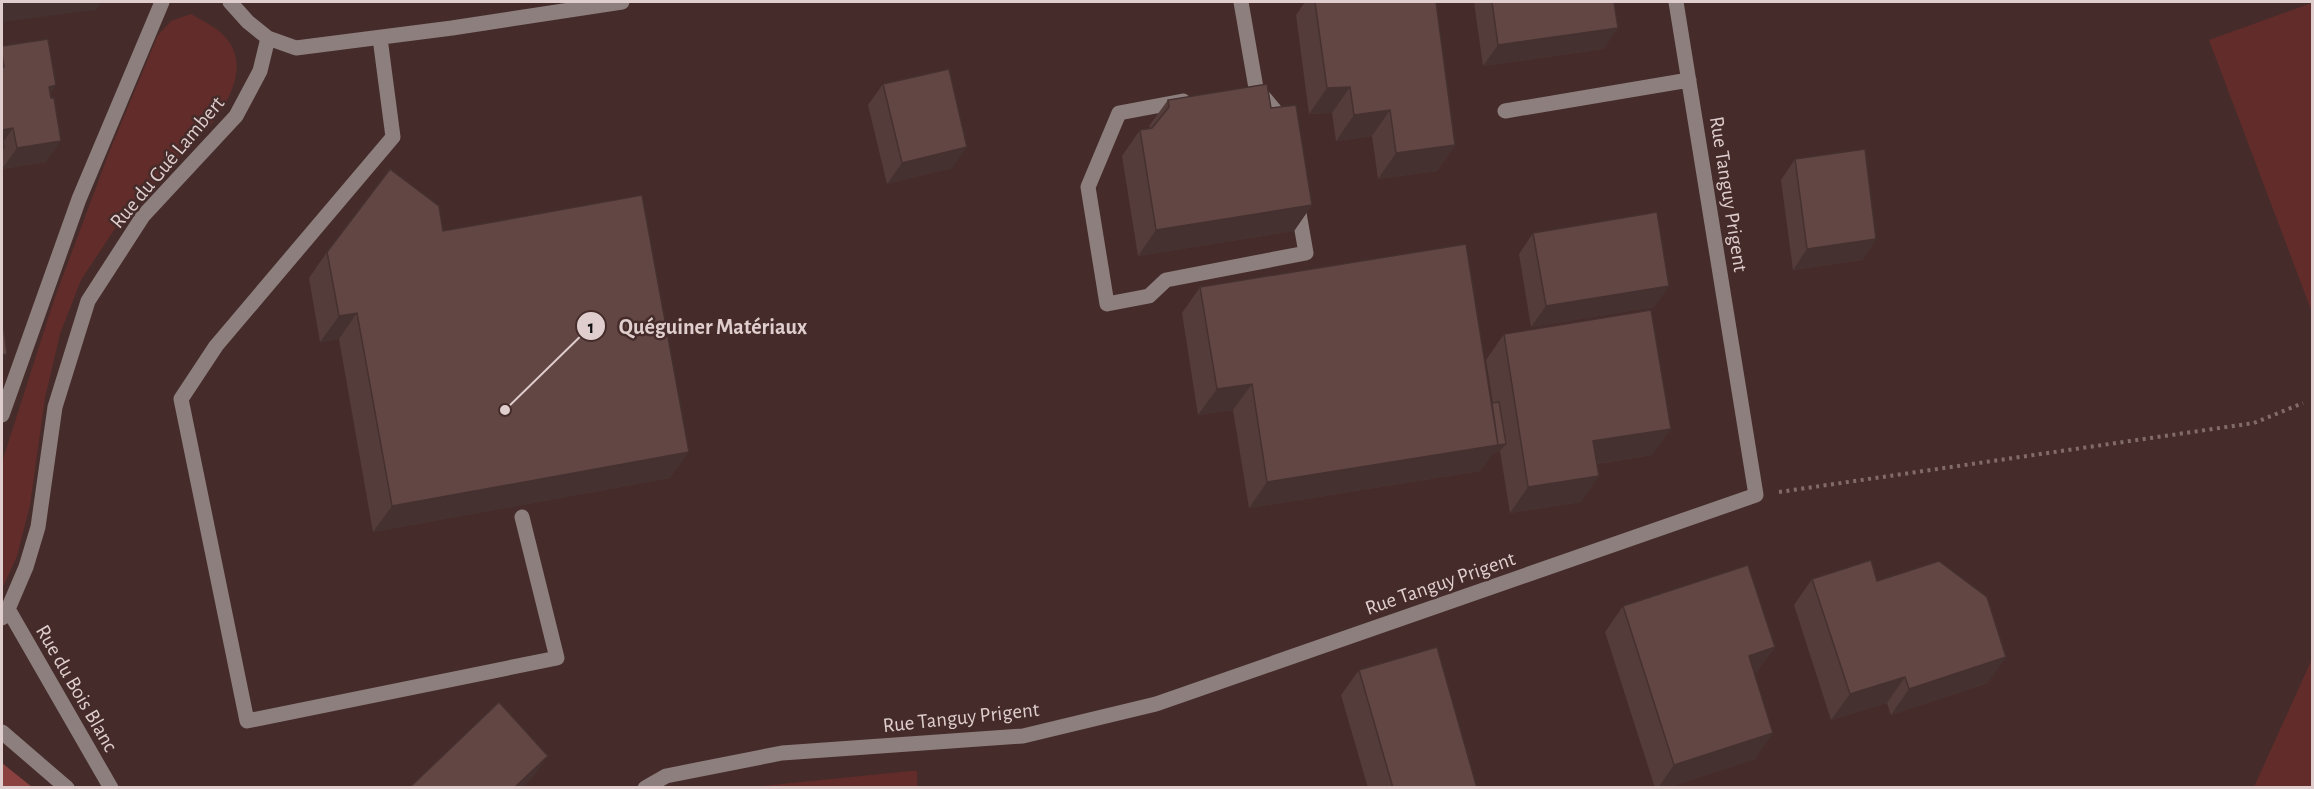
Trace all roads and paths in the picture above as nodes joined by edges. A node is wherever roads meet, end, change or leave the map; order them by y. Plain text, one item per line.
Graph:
1 (162, 2) edge
2 (230, 2) edge
3 (622, 2) edge
4 (1240, 2) edge
5 (1676, 2) edge
6 (268, 38) junction
7 (380, 38) junction
8 (1689, 80) junction
9 (1199, 98) edge
10 (1505, 111) dead end
11 (1286, 141) edge
12 (1294, 186) edge
13 (2303, 403) dead end
14 (2, 415) edge
15 (1756, 495) junction
16 (522, 517) dead end
17 (4, 614) edge
18 (2, 732) edge
19 (67, 788) edge
20 (111, 788) edge
21 (645, 788) edge

1 - 14 street, Rue du Gué Lambert
2 - 6 street
3 - 7 street
4 - 11 street
5 - 8 street, Rue Tanguy Prigent
6 - 7 street
6 - 17 street, Rue du Gué Lambert
7 - 16 street
8 - 10 street
8 - 15 street, Rue Tanguy Prigent
9 - 12 street
13 - 15 path
15 - 21 street, Rue Tanguy Prigent
17 - 20 street, Rue du Bois Blanc
18 - 19 street

